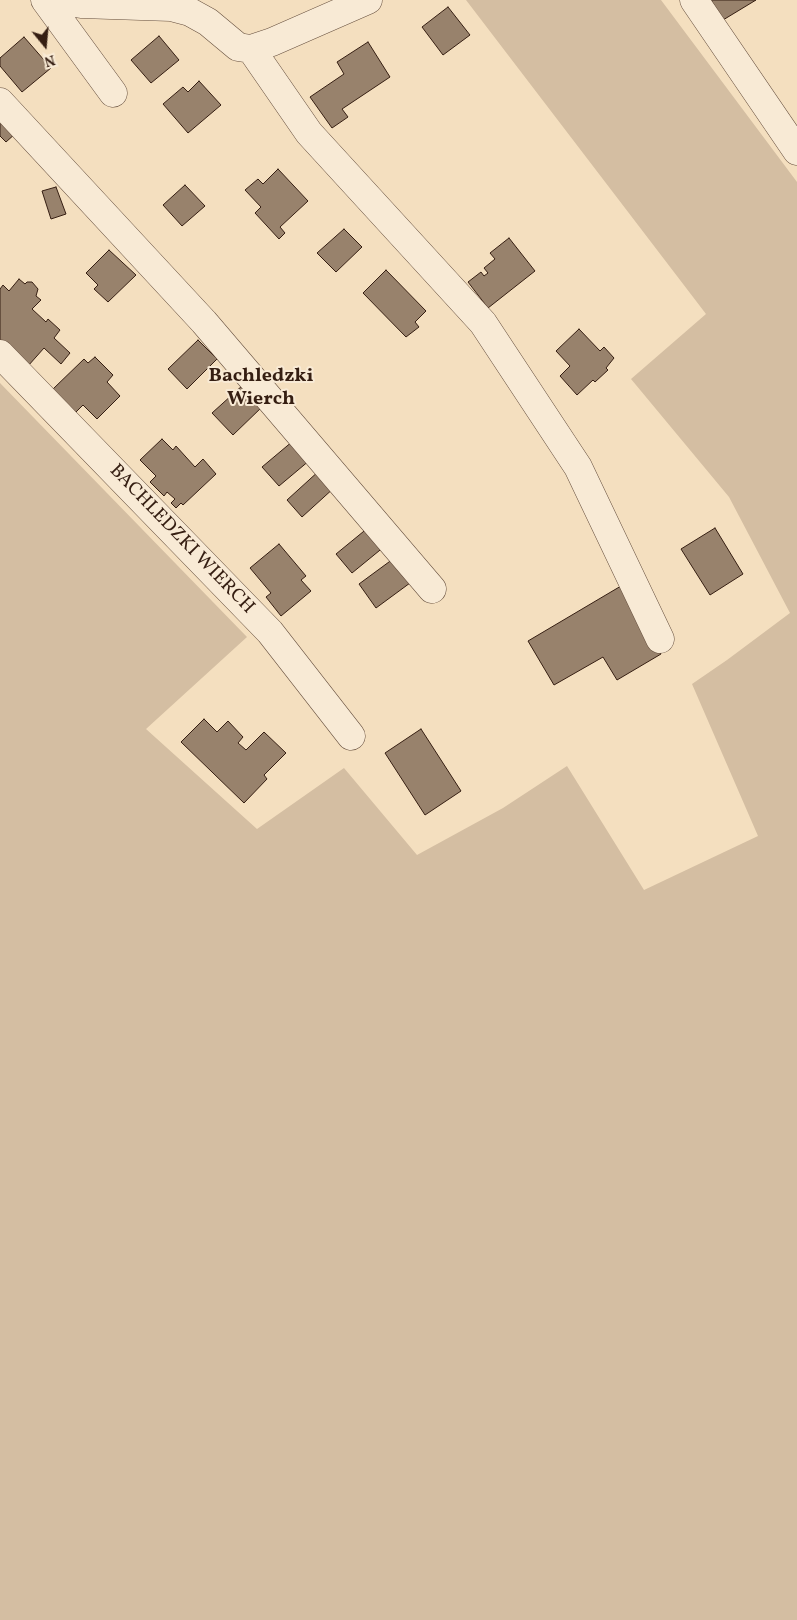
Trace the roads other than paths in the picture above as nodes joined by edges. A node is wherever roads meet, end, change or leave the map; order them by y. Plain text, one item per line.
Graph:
1 (45, 0) edge
2 (53, 0) edge
3 (368, 0) edge
4 (694, 0) edge
5 (251, 49) junction
6 (113, 92) dead end
7 (0, 102) edge
8 (797, 151) edge
9 (0, 354) edge
10 (432, 589) dead end
11 (660, 639) dead end
12 (351, 736) dead end

1 - 6 street
2 - 5 street
3 - 5 street
4 - 8 street
5 - 11 street
7 - 10 street
9 - 12 street, BACHLEDZKI WIERCH

